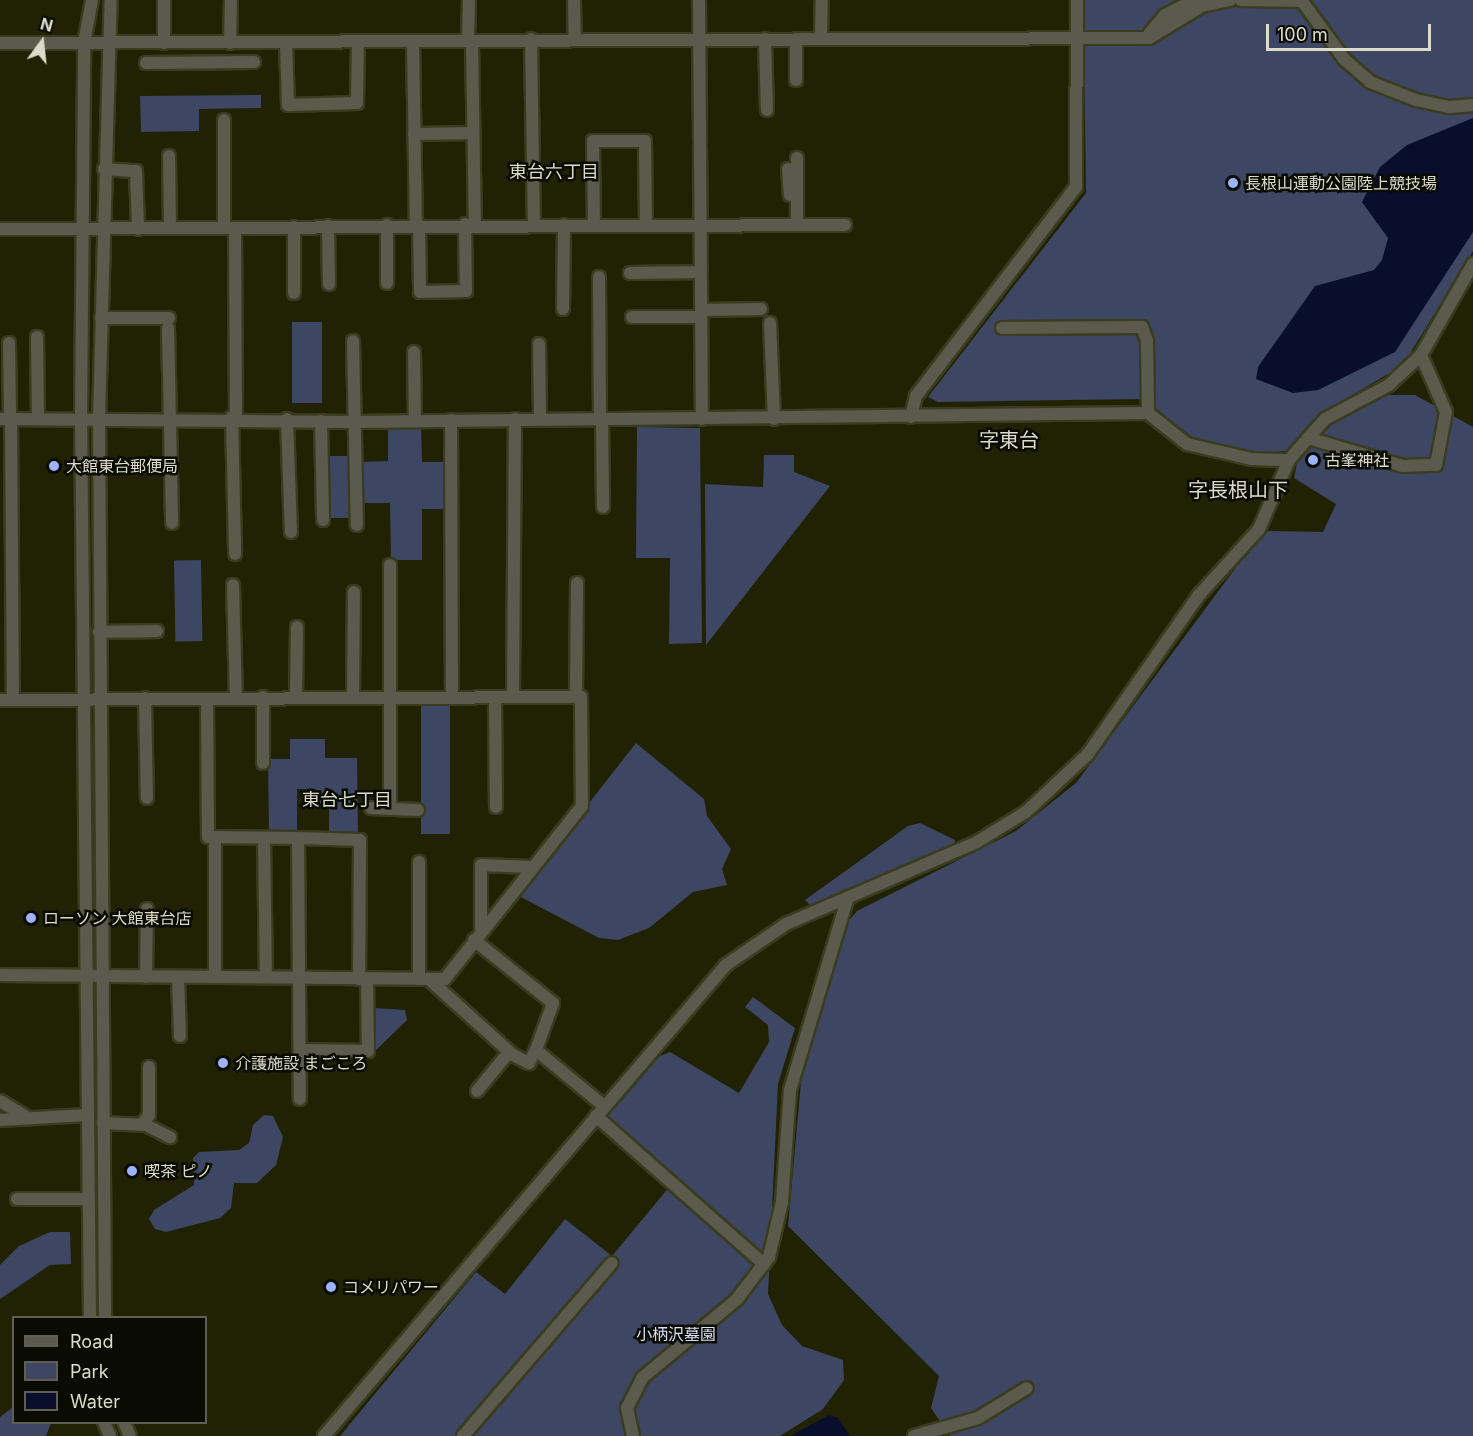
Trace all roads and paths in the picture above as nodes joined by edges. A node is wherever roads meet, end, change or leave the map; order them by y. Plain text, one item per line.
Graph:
1 (92, 0) edge
2 (111, 0) edge
3 (164, 0) edge
4 (231, 0) edge
5 (469, 0) edge
6 (574, 0) edge
7 (699, 0) edge
8 (822, 0) edge
9 (1077, 0) edge
10 (1195, 0) edge
11 (1230, 0) edge
12 (1241, 0) edge
13 (1302, 0) edge
14 (1078, 37) junction
15 (1149, 38) junction
16 (531, 39) junction
17 (574, 39) junction
18 (698, 39) junction
19 (765, 39) junction
20 (795, 39) junction
21 (821, 39) junction
22 (470, 40) junction
23 (358, 41) junction
24 (413, 41) junction
25 (230, 42) junction
26 (286, 42) junction
27 (0, 43) edge
28 (84, 43) junction
29 (106, 43) junction
30 (164, 43) junction
31 (203, 43) junction
32 (254, 62) dead end
33 (146, 63) dead end
34 (203, 63) junction
35 (796, 81) dead end
36 (1473, 105) edge
37 (767, 110) dead end
38 (224, 120) dead end
39 (474, 133) junction
40 (414, 134) junction
41 (169, 156) dead end
42 (797, 158) dead end
43 (788, 169) dead end
44 (104, 170) junction
45 (470, 224) junction
46 (387, 225) junction
47 (418, 225) junction
48 (564, 225) junction
49 (594, 225) junction
50 (646, 225) junction
51 (700, 225) junction
52 (795, 225) junction
53 (845, 225) dead end
54 (328, 226) junction
55 (534, 226) junction
56 (294, 227) junction
57 (82, 228) junction
58 (170, 228) junction
59 (229, 228) junction
60 (0, 229) edge
61 (103, 229) junction
62 (138, 229) junction
63 (1473, 264) edge
64 (700, 272) junction
65 (630, 273) dead end
66 (599, 278) dead end
67 (387, 283) dead end
68 (329, 284) dead end
69 (294, 293) dead end
70 (563, 309) dead end
71 (761, 309) dead end
72 (701, 314) junction
73 (632, 317) dead end
74 (101, 318) junction
75 (770, 323) dead end
76 (1002, 328) dead end
77 (37, 337) dead end
78 (353, 341) dead end
79 (9, 343) dead end
80 (539, 344) dead end
81 (414, 352) dead end
82 (1421, 355) junction
83 (1148, 413) junction
84 (234, 417) junction
85 (911, 417) junction
86 (38, 418) junction
87 (81, 418) junction
88 (99, 418) junction
89 (171, 418) junction
90 (515, 418) junction
91 (540, 418) junction
92 (774, 418) junction
93 (7, 419) edge
94 (287, 419) junction
95 (601, 419) junction
96 (702, 419) junction
97 (415, 420) junction
98 (451, 420) junction
99 (321, 421) junction
100 (354, 422) junction
101 (1308, 438) junction
102 (1289, 460) junction
103 (603, 507) dead end
104 (323, 520) dead end
105 (172, 523) dead end
106 (357, 525) dead end
107 (291, 532) dead end
108 (235, 554) dead end
109 (390, 565) dead end
110 (577, 583) dead end
111 (233, 585) dead end
112 (354, 592) dead end
113 (297, 627) dead end
114 (157, 631) dead end
115 (99, 632) junction
116 (82, 696) junction
117 (389, 696) junction
118 (99, 697) junction
119 (263, 697) junction
120 (452, 697) junction
121 (495, 697) junction
122 (513, 697) junction
123 (576, 697) junction
124 (145, 698) junction
125 (236, 698) junction
126 (296, 698) junction
127 (353, 698) junction
128 (207, 699) junction
129 (6, 700) edge
130 (263, 763) dead end
131 (147, 798) dead end
132 (496, 807) dead end
133 (371, 808) dead end
134 (390, 809) junction
135 (418, 810) dead end
136 (215, 837) junction
137 (264, 838) junction
138 (298, 838) junction
139 (419, 862) dead end
140 (531, 867) junction
141 (847, 900) junction
142 (147, 909) dead end
143 (482, 928) junction
144 (474, 940) junction
145 (0, 975) edge
146 (85, 976) junction
147 (100, 976) junction
148 (147, 977) junction
149 (178, 977) junction
150 (215, 977) junction
151 (266, 977) junction
152 (300, 978) junction
153 (419, 979) junction
154 (363, 980) junction
155 (432, 982) junction
156 (180, 1036) dead end
157 (300, 1050) junction
158 (536, 1050) junction
159 (509, 1052) junction
160 (148, 1067) dead end
161 (477, 1092) dead end
162 (300, 1099) dead end
163 (0, 1101) edge
164 (605, 1107) junction
165 (87, 1115) junction
166 (25, 1116) junction
167 (596, 1116) junction
168 (0, 1120) edge
169 (103, 1123) junction
170 (142, 1125) junction
171 (170, 1137) dead end
172 (17, 1199) dead end
173 (87, 1199) junction
174 (612, 1263) dead end
175 (764, 1264) junction
176 (90, 1316) edge
177 (105, 1316) edge
178 (1027, 1388) dead end
179 (324, 1436) edge
180 (463, 1436) edge
181 (633, 1436) edge
182 (915, 1436) edge

1 - 28 street
2 - 29 street
3 - 30 street
4 - 25 street
5 - 22 street
6 - 17 street
7 - 18 street
8 - 21 street
9 - 14 street
10 - 15 street
11 - 15 street
12 - 13 street
13 - 36 street
14 - 15 street
14 - 21 street
14 - 85 street
16 - 17 street
16 - 22 street
16 - 55 street
17 - 18 street
18 - 19 street
18 - 51 street
19 - 20 street
19 - 37 street
20 - 21 street
20 - 35 street
22 - 24 street
22 - 39 street
23 - 24 street
23 - 26 street
23 - 26 street
24 - 40 street
25 - 26 street
25 - 31 street
27 - 28 street
28 - 29 street
28 - 57 street
29 - 30 street
29 - 44 street
30 - 31 street
31 - 34 street
32 - 34 street
33 - 34 street
38 - 59 street
39 - 40 street
39 - 45 street
40 - 47 street
41 - 58 street
42 - 52 street
43 - 52 street
44 - 61 street
44 - 62 street
45 - 47 street
45 - 47 street
45 - 55 street
46 - 47 street
46 - 54 street
46 - 67 street
48 - 49 street
48 - 55 street
48 - 70 street
49 - 50 street
49 - 50 street
50 - 51 street
51 - 52 street
51 - 64 street
52 - 53 street
54 - 56 street
54 - 68 street
56 - 59 street
56 - 69 street
57 - 60 street
57 - 61 street
57 - 87 street
58 - 59 street
58 - 62 street
59 - 84 street
61 - 62 street
61 - 74 street
63 - 82 street
64 - 65 street
64 - 72 street
66 - 95 street
71 - 72 street
72 - 73 street
72 - 96 street
74 - 88 street
74 - 89 street
75 - 92 street
76 - 83 street
77 - 86 street
78 - 100 street
79 - 93 street
80 - 91 street
81 - 97 street
82 - 101 street
82 - 101 street
83 - 85 street
83 - 102 street
84 - 89 street
84 - 94 street
84 - 108 street
85 - 92 street
86 - 87 street
86 - 93 street
87 - 88 street
87 - 116 street
88 - 89 street
88 - 115 street
89 - 105 street
90 - 91 street
90 - 98 street
90 - 122 street
91 - 95 street
92 - 96 street
93 - 129 street
94 - 99 street
94 - 107 street
95 - 96 street
95 - 103 street
97 - 98 street
97 - 100 street
98 - 120 street
99 - 100 street
99 - 104 street
100 - 106 street
101 - 102 street
102 - 141 street
109 - 117 street
110 - 123 street
111 - 125 street
112 - 127 street
113 - 126 street
114 - 115 street
115 - 118 street
116 - 118 street
116 - 129 street
116 - 146 street
117 - 120 street
117 - 127 street
117 - 134 street
118 - 124 street
118 - 147 street
119 - 125 street
119 - 126 street
119 - 130 street
120 - 121 street
121 - 122 street
121 - 132 street
122 - 123 street
123 - 140 street
124 - 128 street
124 - 131 street
125 - 128 street
126 - 127 street
128 - 136 street
133 - 134 street
134 - 135 street
136 - 137 street
136 - 150 street
137 - 138 street
137 - 151 street
138 - 152 street
138 - 154 street
139 - 153 street
140 - 143 street
140 - 143 street
141 - 164 street
141 - 175 street
142 - 148 street
143 - 144 street
144 - 155 street
144 - 158 street
145 - 146 street
146 - 147 street
146 - 165 street
147 - 148 street
147 - 169 street
148 - 149 street
149 - 150 street
149 - 156 street
150 - 151 street
151 - 152 street
152 - 154 street
152 - 157 street
153 - 154 street
153 - 155 street
154 - 157 street
155 - 159 street
157 - 162 street
158 - 159 street
158 - 164 street
159 - 161 street
160 - 170 street
163 - 166 street
164 - 167 street
165 - 166 street
165 - 173 street
166 - 168 street
167 - 175 street
167 - 179 street
169 - 170 street
169 - 177 street
170 - 171 street
172 - 173 street
173 - 176 street
174 - 180 street
175 - 181 street
178 - 182 street

